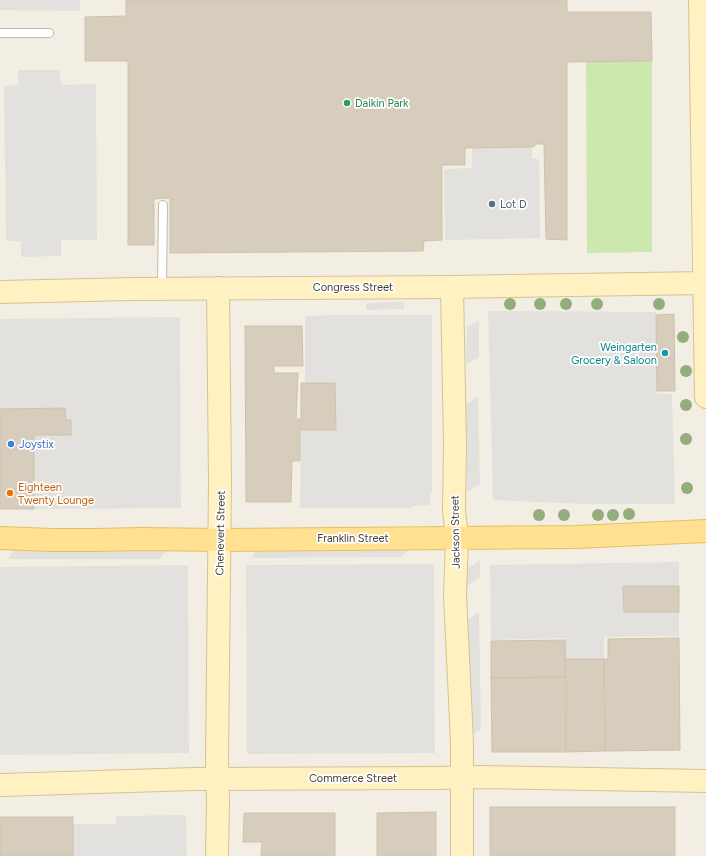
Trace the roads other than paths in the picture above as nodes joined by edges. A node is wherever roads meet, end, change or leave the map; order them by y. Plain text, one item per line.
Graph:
1 (700, 0) edge
2 (0, 33) edge
3 (49, 33) dead end
4 (703, 37) edge
5 (163, 205) dead end
6 (705, 283) edge
7 (452, 287) junction
8 (218, 288) junction
9 (162, 289) junction
10 (0, 292) edge
11 (706, 398) edge
12 (706, 531) edge
13 (0, 538) edge
14 (456, 538) junction
15 (220, 540) junction
16 (462, 777) junction
17 (217, 779) junction
18 (706, 782) edge
19 (0, 785) edge
20 (217, 856) edge
21 (462, 856) edge

1 - 4 street
2 - 3 lane
4 - 6 street
5 - 9 lane
6 - 7 street, Congress Street
6 - 11 street
7 - 8 street, Congress Street
7 - 14 street, Jackson Street
8 - 9 street, Congress Street
8 - 15 street, Chenevert Street
9 - 10 street, Congress Street
12 - 14 main road, Franklin Street
13 - 15 main road, Franklin Street
14 - 15 main road, Franklin Street
14 - 16 street, Jackson Street
15 - 17 street, Chenevert Street
16 - 17 street, Commerce Street
16 - 18 street, Commerce Street
16 - 21 street, Jackson Street
17 - 19 street, Commerce Street
17 - 20 street, Chenevert Street

